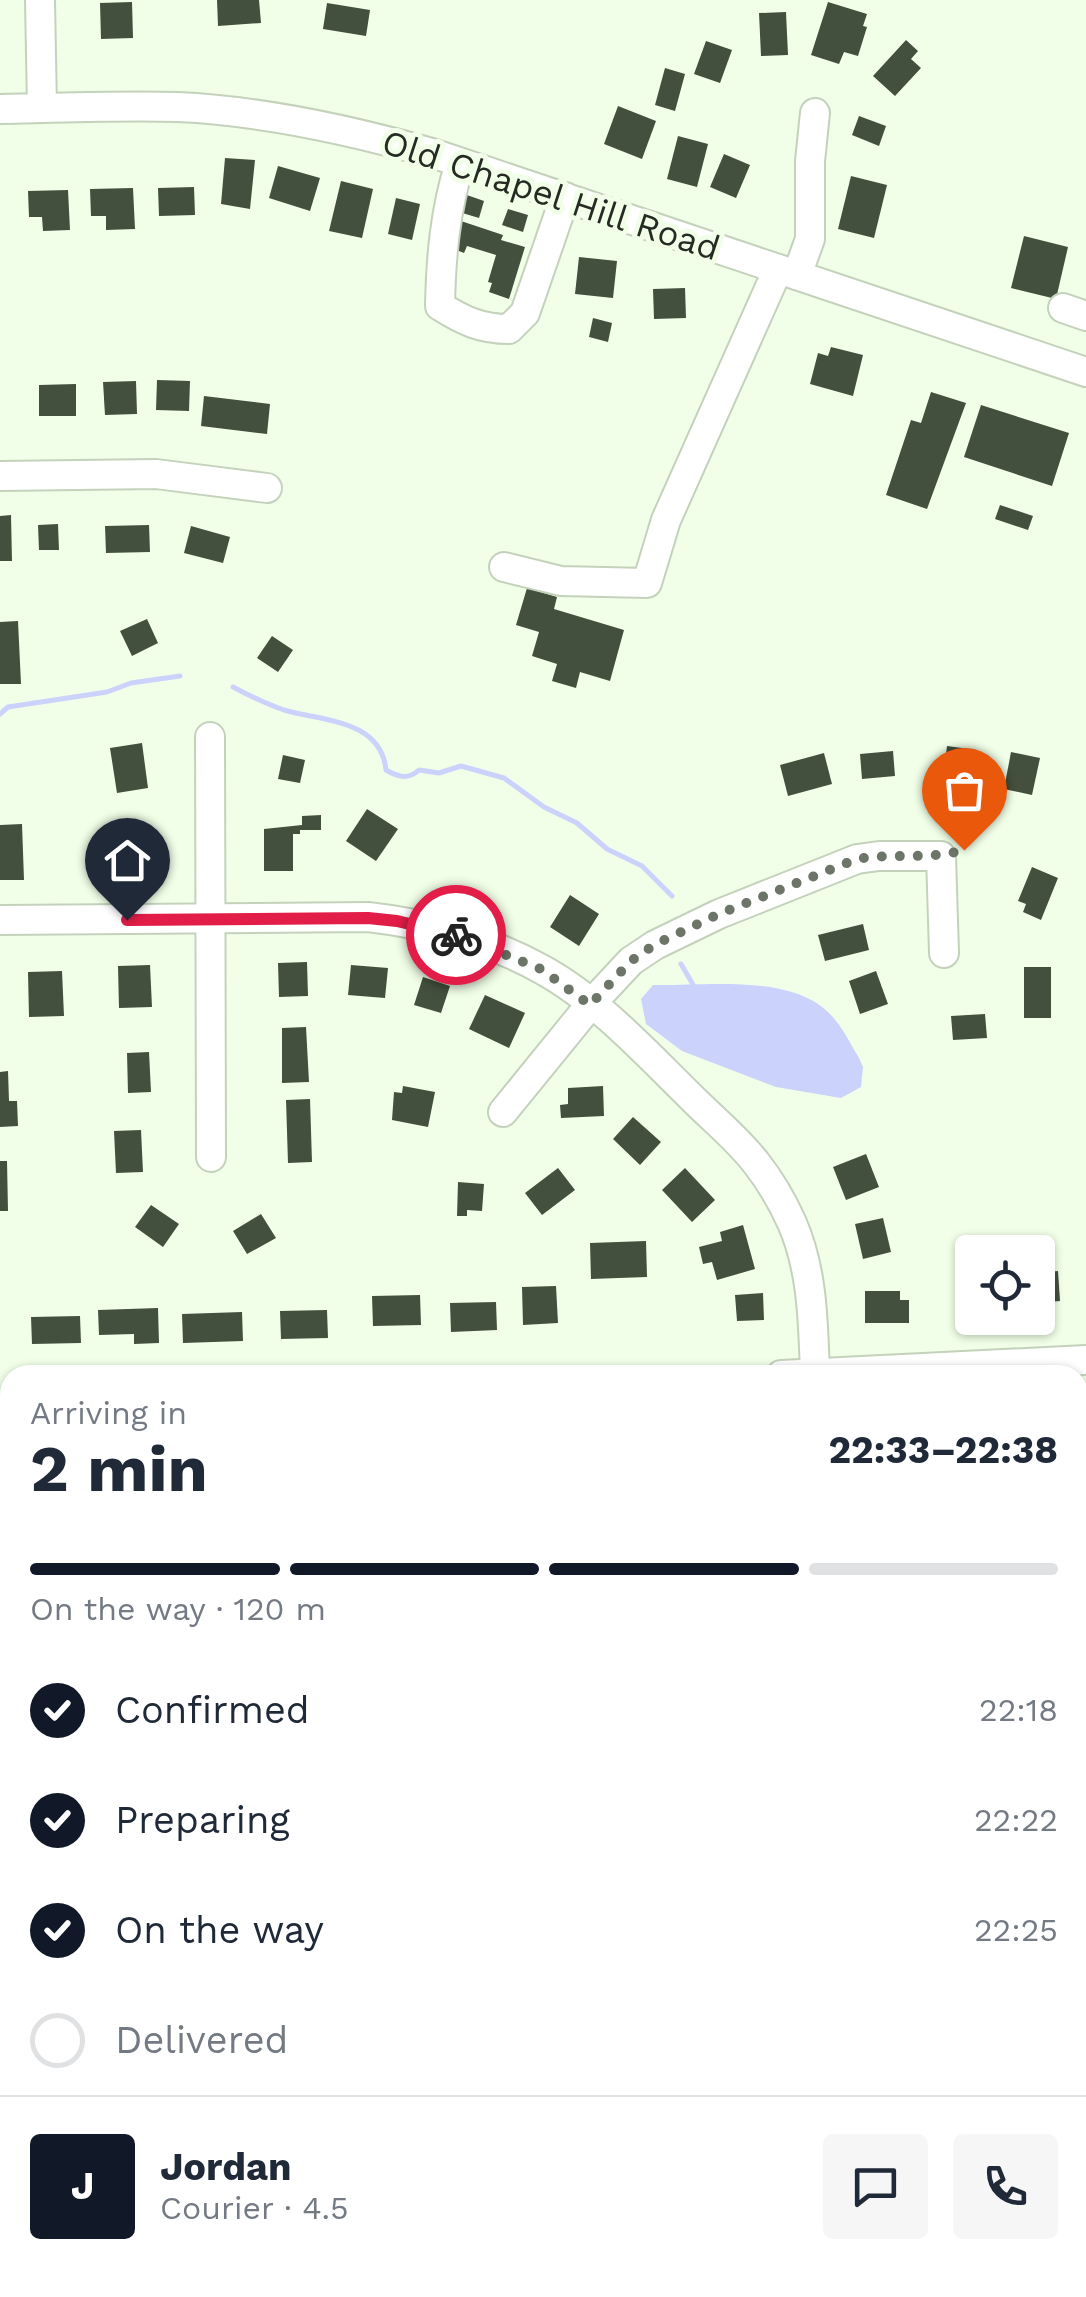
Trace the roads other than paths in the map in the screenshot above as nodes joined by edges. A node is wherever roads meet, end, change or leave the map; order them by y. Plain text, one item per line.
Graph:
1 (40, 0) edge
2 (42, 108) junction
3 (0, 109) edge
4 (815, 113) dead end
5 (460, 163) junction
6 (564, 198) junction
7 (787, 272) junction
8 (1086, 372) edge
9 (0, 476) edge
10 (267, 488) dead end
11 (504, 567) dead end
12 (210, 737) dead end
13 (0, 920) edge
14 (212, 920) junction
15 (944, 954) dead end
16 (590, 1005) junction
17 (503, 1112) dead end
18 (211, 1157) dead end
19 (1086, 1360) edge
20 (814, 1365) edge
21 (989, 1365) edge

1 - 2 street
2 - 3 street, Old Chapel Hill Road
2 - 5 street, Old Chapel Hill Road
4 - 7 street
5 - 6 street, Old Chapel Hill Road
5 - 6 street
6 - 7 street, Old Chapel Hill Road
7 - 8 street, Old Chapel Hill Road
7 - 11 street
9 - 10 street
12 - 14 street
13 - 14 street
14 - 16 street
14 - 18 street
15 - 16 street
16 - 17 street
16 - 20 street
19 - 21 street

